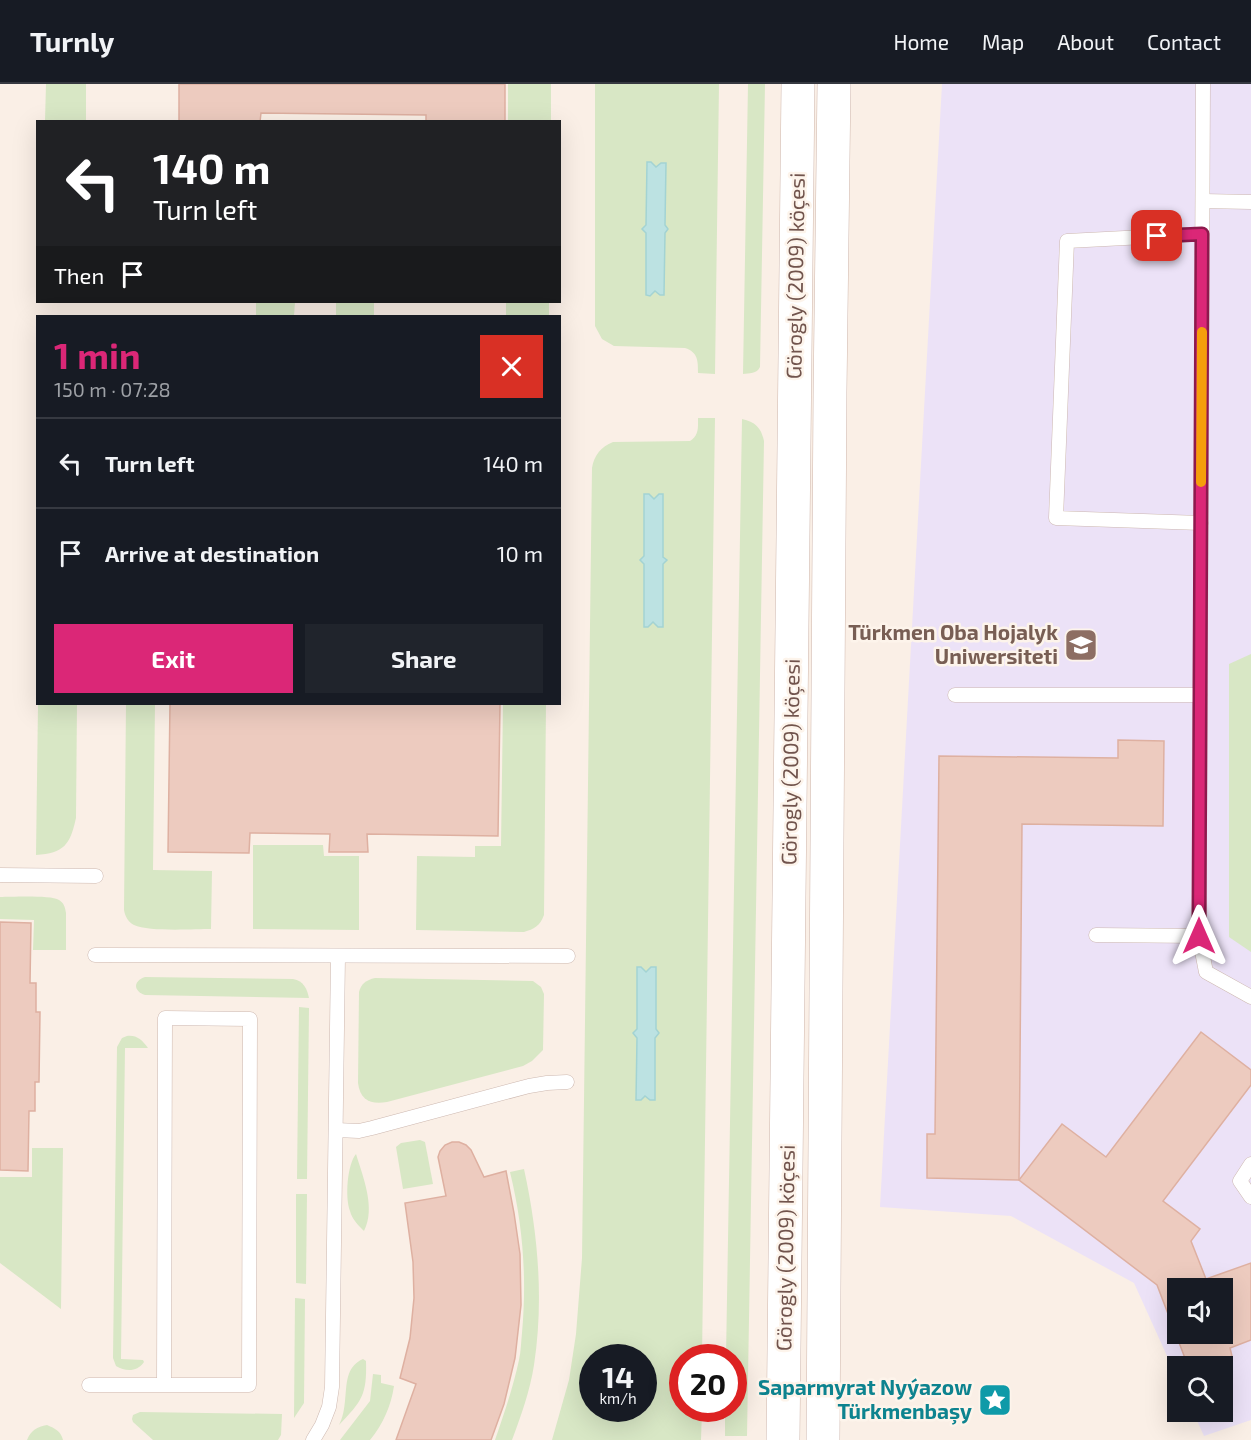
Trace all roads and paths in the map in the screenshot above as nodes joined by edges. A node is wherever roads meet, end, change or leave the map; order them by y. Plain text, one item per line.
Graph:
1 (798, 84) edge
2 (834, 84) edge
3 (1203, 84) edge
4 (1203, 201) junction
5 (1251, 202) edge
6 (1202, 234) junction
7 (1201, 523) junction
8 (955, 695) dead end
9 (1200, 695) junction
10 (0, 875) edge
11 (96, 876) dead end
12 (1096, 935) dead end
13 (1199, 936) junction
14 (94, 955) dead end
15 (338, 956) junction
16 (568, 956) dead end
17 (1251, 998) edge
18 (567, 1082) dead end
19 (336, 1130) junction
20 (1251, 1164) edge
21 (1251, 1197) edge
22 (89, 1385) dead end
23 (164, 1385) junction
24 (313, 1440) edge
25 (783, 1440) edge
26 (823, 1440) edge

1 - 25 main road, Görogly (2009) köçesi
2 - 26 main road, Görogly (2009) köçesi
3 - 4 lane
4 - 5 lane
4 - 6 lane
6 - 7 lane
6 - 7 lane
7 - 9 lane
8 - 9 lane
9 - 13 lane
10 - 11 lane
12 - 13 lane
13 - 17 lane
14 - 15 lane
15 - 16 lane
15 - 19 lane
18 - 19 lane
19 - 24 lane
20 - 21 lane
22 - 23 lane
23 - 23 lane

